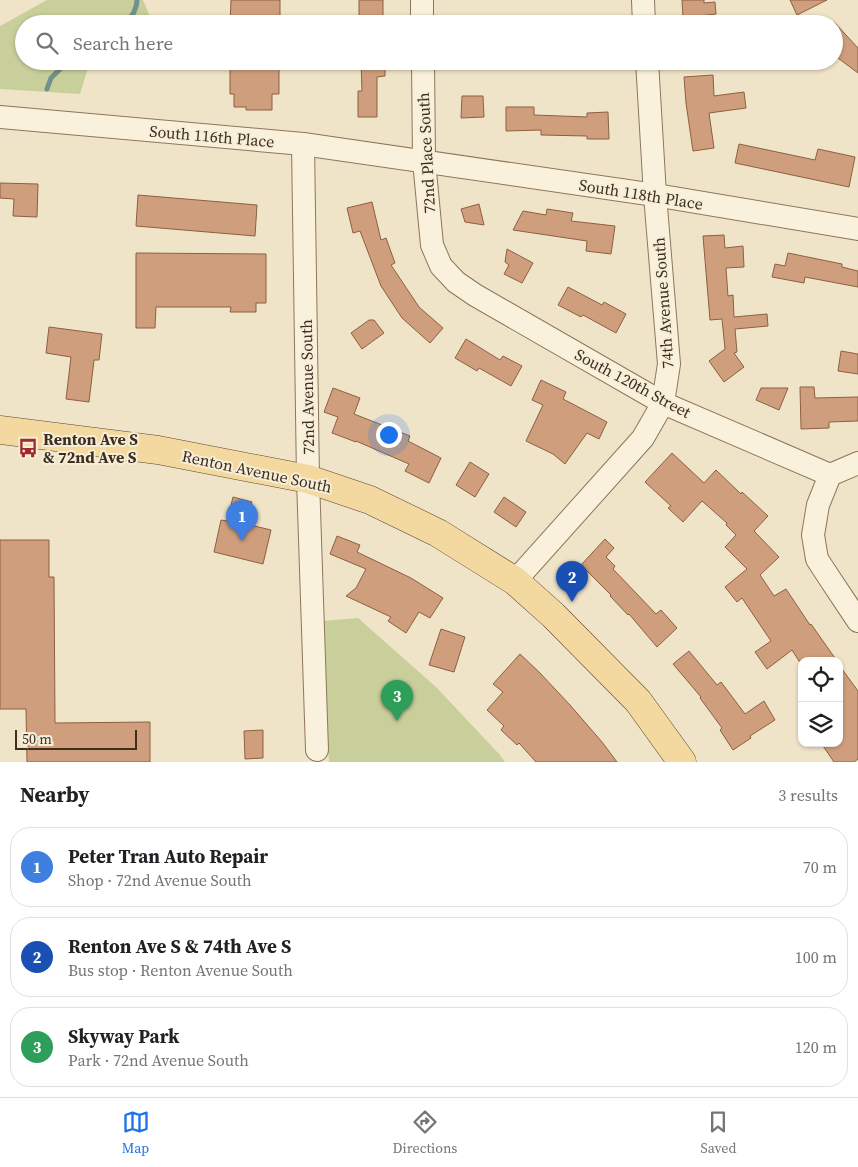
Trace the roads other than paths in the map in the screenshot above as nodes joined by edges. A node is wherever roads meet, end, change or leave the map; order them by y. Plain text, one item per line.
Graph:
1 (422, 0) edge
2 (643, 0) edge
3 (422, 15) edge
4 (644, 15) edge
5 (423, 70) edge
6 (648, 70) edge
7 (0, 117) edge
8 (303, 144) junction
9 (424, 161) junction
10 (655, 195) junction
11 (858, 229) edge
12 (432, 245) joint
13 (663, 403) junction
14 (0, 430) edge
15 (858, 462) edge
16 (830, 475) junction
17 (308, 480) junction
18 (515, 581) junction
19 (858, 621) edge
20 (317, 750) dead end
21 (682, 762) edge

1 - 3 street
2 - 4 street
5 - 9 street, 72nd Place South
6 - 10 street, 74th Avenue South
7 - 8 street, South 116th Place
8 - 9 street, South 116th Place
8 - 17 street, 72nd Avenue South
9 - 10 street, South 118th Place
9 - 12 street, 72nd Place South
10 - 11 street, South 118th Place
10 - 13 street, 74th Avenue South
12 - 13 street, South 120th Street
13 - 16 street, South 120th Street
13 - 18 street, 74th Avenue South
14 - 17 main road, Renton Avenue South
15 - 16 street
16 - 19 street
17 - 18 main road, Renton Avenue South
17 - 20 street, 72nd Avenue South
18 - 21 main road, Renton Avenue South

